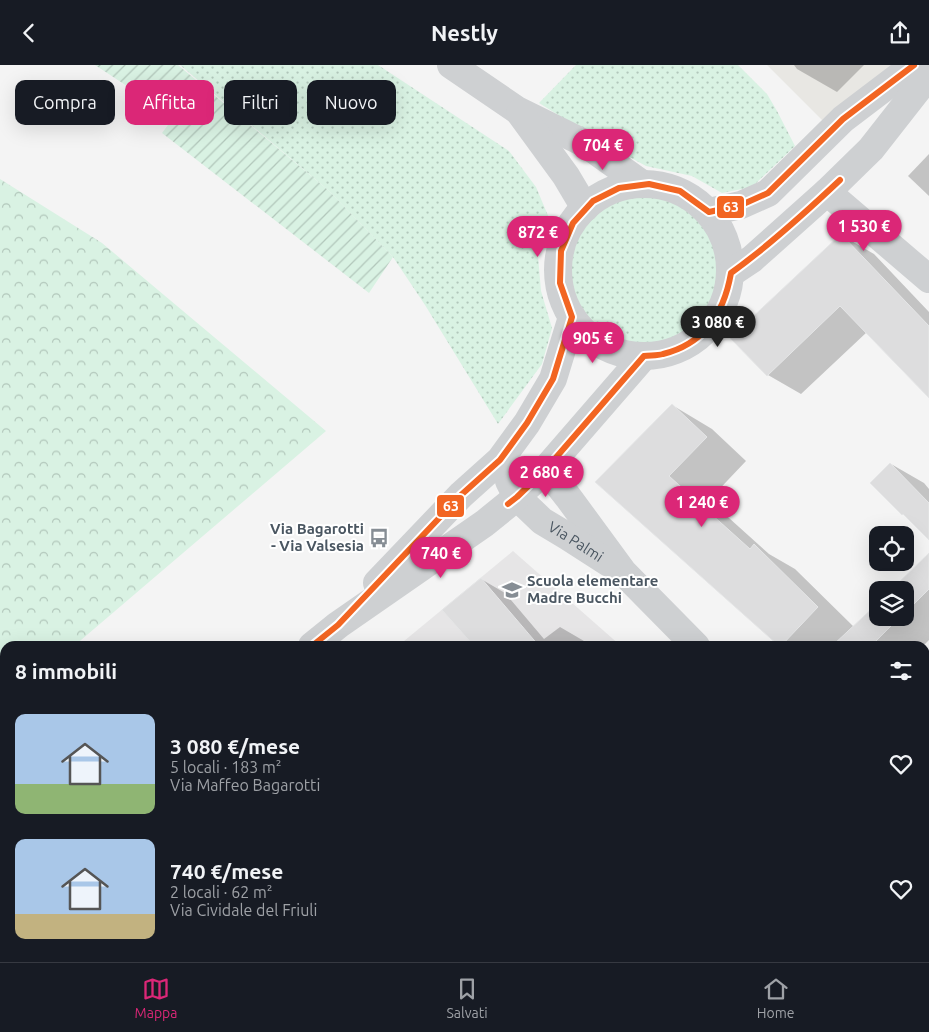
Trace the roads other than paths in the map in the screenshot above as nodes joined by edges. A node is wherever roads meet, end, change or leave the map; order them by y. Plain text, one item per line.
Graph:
1 (451, 65) edge
2 (914, 65) edge
3 (929, 75) edge
4 (517, 109) junction
5 (642, 184) junction
6 (827, 192) junction
7 (585, 208) junction
8 (709, 213) junction
9 (730, 273) junction
10 (929, 279) edge
11 (572, 317) junction
12 (644, 356) junction
13 (500, 460) junction
14 (546, 469) junction
15 (517, 497) junction
16 (623, 572) junction
17 (338, 625) junction
18 (318, 641) edge
19 (691, 641) edge

1 - 4 street
2 - 8 street
3 - 6 street
4 - 5 street
4 - 7 street
5 - 7 street
5 - 8 street
6 - 9 street
6 - 10 street
7 - 11 street
8 - 9 street
9 - 12 street
11 - 12 street
11 - 13 street
12 - 14 street
13 - 15 street, Via Palmi
13 - 17 street
14 - 15 street
14 - 16 street, Via Palmi
15 - 16 street, Via Palmi
15 - 17 street
16 - 19 street, Via Palmi
17 - 18 street

